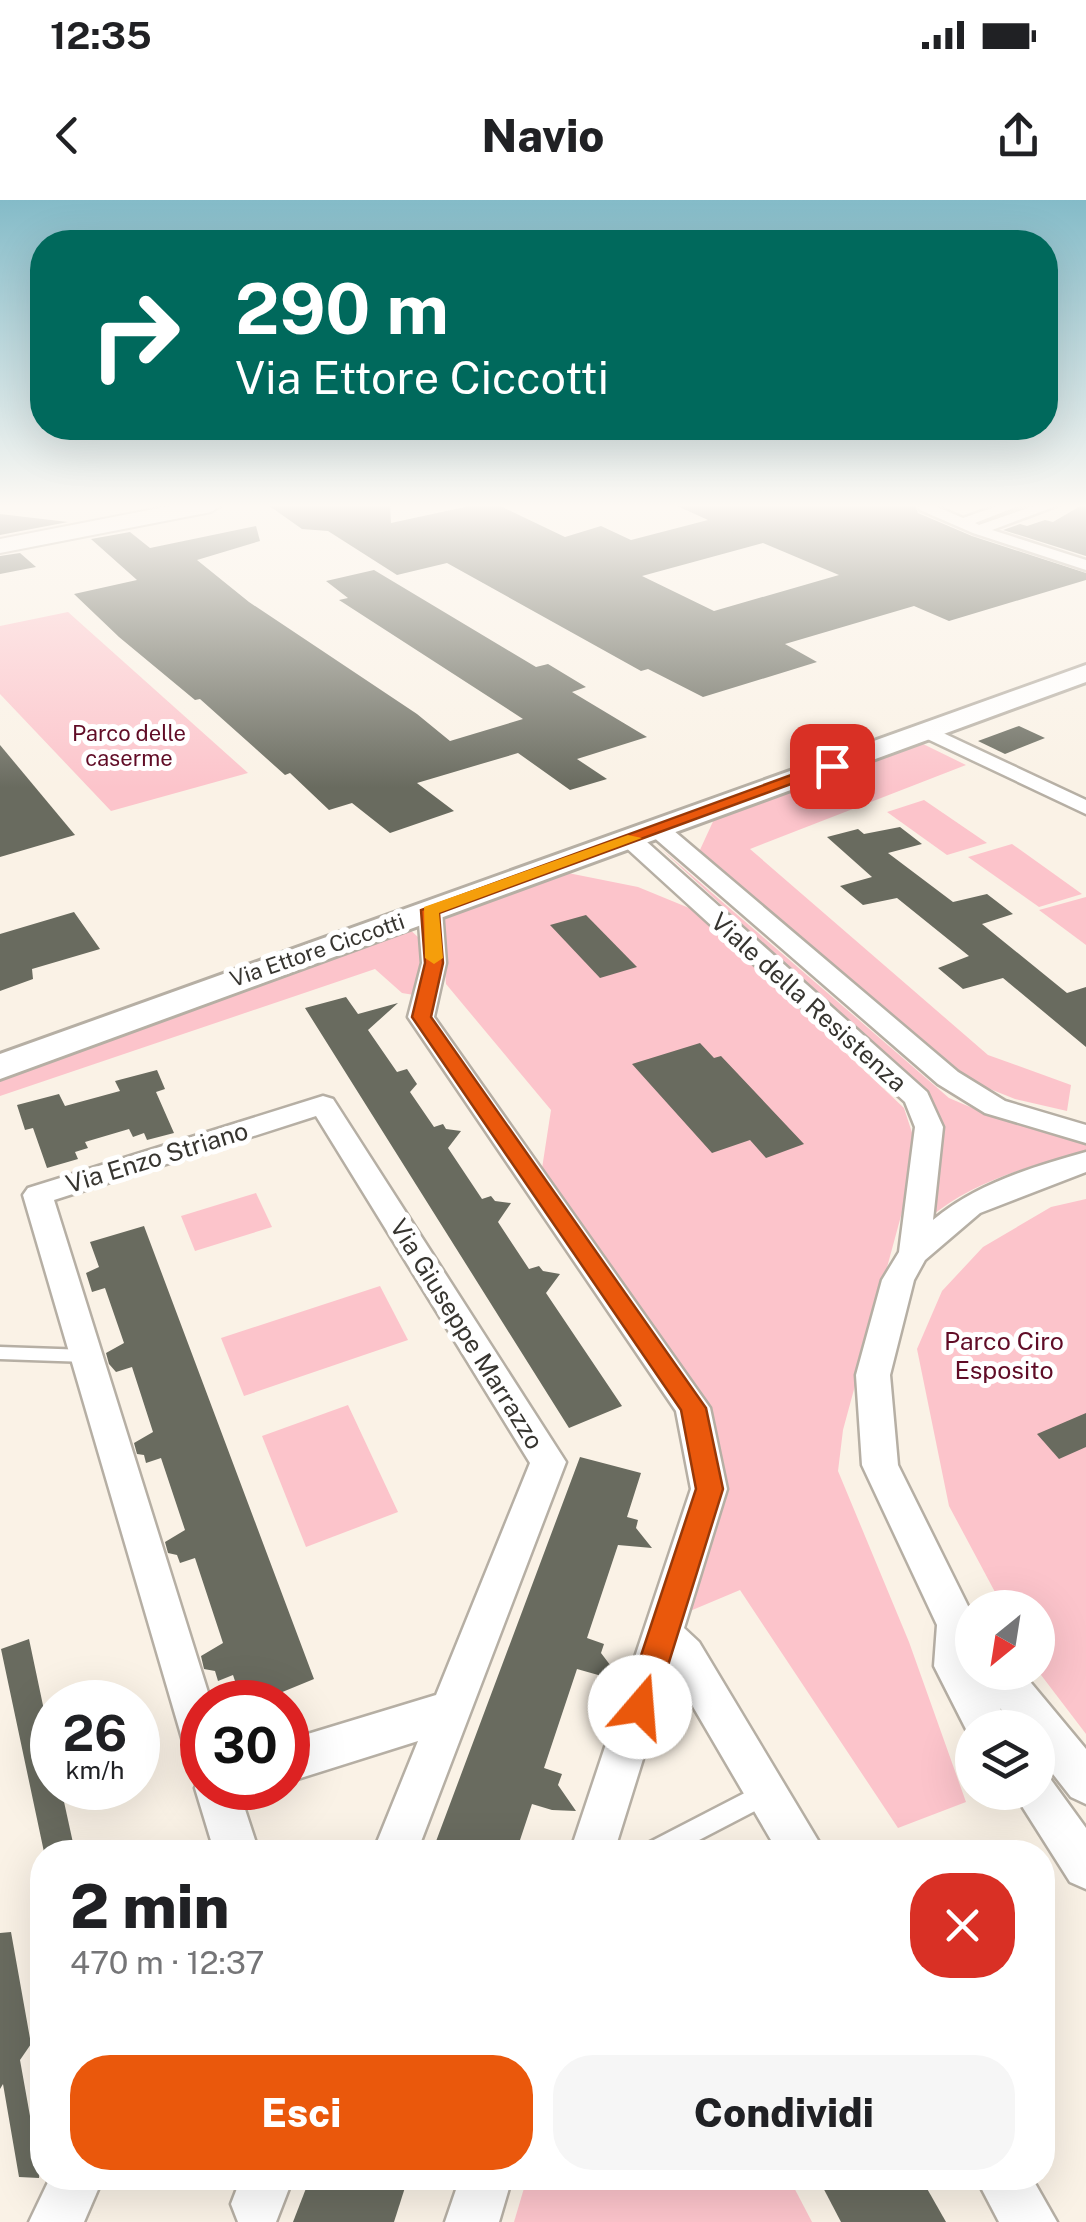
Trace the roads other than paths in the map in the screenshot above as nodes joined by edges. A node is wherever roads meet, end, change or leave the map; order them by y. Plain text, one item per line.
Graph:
1 (1086, 658) edge
2 (1086, 673) edge
3 (926, 730) junction
4 (1086, 808) edge
5 (638, 830) junction
6 (430, 910) junction
7 (0, 1039) edge
8 (0, 1067) edge
9 (322, 1106) joint
10 (1086, 1134) edge
11 (1086, 1162) edge
12 (914, 1252) junction
13 (0, 1353) edge
14 (86, 1356) junction
15 (955, 1615) edge
16 (663, 1635) junction
17 (184, 1680) edge
18 (1011, 1690) edge
19 (451, 1710) junction
20 (310, 1754) edge
21 (1086, 1782) edge
22 (766, 1793) junction
23 (224, 1810) edge
24 (1047, 1810) edge
25 (233, 1840) edge
26 (400, 1840) edge
27 (596, 1840) edge
28 (677, 1840) edge
29 (795, 1840) edge
30 (1086, 1866) edge
31 (71, 2190) edge
32 (482, 2190) edge
33 (1010, 2190) edge
34 (56, 2222) edge
35 (472, 2222) edge
36 (1030, 2222) edge

1 - 5 street, Via Ettore Ciccotti
2 - 3 street, Via Ettore Ciccotti
3 - 4 street
3 - 5 street, Via Ettore Ciccotti
5 - 6 street, Via Ettore Ciccotti
5 - 7 street, Via Ettore Ciccotti
5 - 10 street, Viale della Resistenza
5 - 12 street, Viale della Resistenza
6 - 8 street, Via Ettore Ciccotti
6 - 16 street
9 - 14 street, Via Enzo Striano
9 - 19 street, Via Giuseppe Marrazzo
11 - 12 street, Viale della Resistenza
12 - 15 street, Viale della Resistenza
13 - 14 lane
14 - 17 street, Via Enzo Striano
16 - 22 street
16 - 27 street
18 - 21 street
19 - 20 street
19 - 26 street, Via Giuseppe Marrazzo
22 - 28 lane
22 - 29 street
23 - 25 street
24 - 30 street
31 - 34 street
32 - 35 street
33 - 36 street

